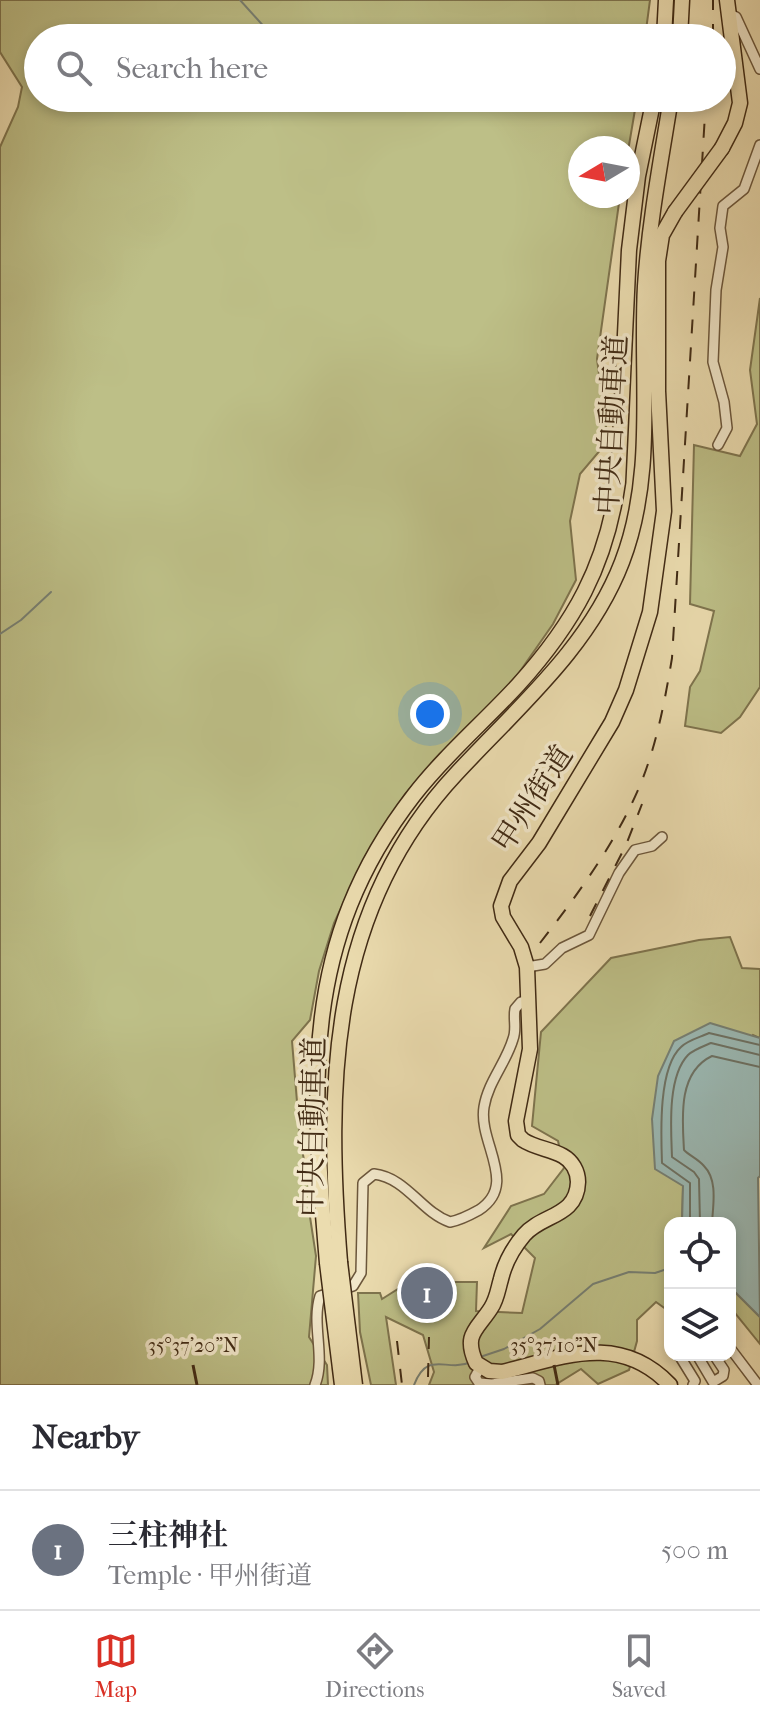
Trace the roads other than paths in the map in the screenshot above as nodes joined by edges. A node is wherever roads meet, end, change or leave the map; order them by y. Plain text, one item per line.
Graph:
1 (666, 0) edge
2 (682, 0) edge
3 (728, 7) edge
4 (665, 24) edge
5 (681, 24) edge
6 (760, 69) edge
7 (736, 71) edge
8 (651, 112) edge
9 (669, 112) edge
10 (760, 145) edge
11 (718, 445) dead end
12 (662, 837) dead end
13 (527, 967) junction
14 (528, 1000) junction
15 (334, 1262) junction
16 (736, 1355) edge
17 (683, 1361) edge
18 (701, 1361) edge
19 (718, 1361) edge
20 (476, 1362) junction
21 (757, 1381) edge
22 (315, 1385) edge
23 (342, 1385) edge
24 (355, 1385) edge
25 (540, 1385) edge
26 (670, 1385) edge
27 (693, 1385) edge

1 - 4 highway
2 - 5 highway
3 - 6 street
7 - 13 highway, 甲州街道, bridge
8 - 15 highway, 中央自動車道
9 - 15 highway, 中央自動車道
10 - 11 street
12 - 13 street
13 - 14 highway, 甲州街道
14 - 20 highway, 甲州街道
14 - 22 street
15 - 23 highway, 中央自動車道, bridge
15 - 24 highway, 中央自動車道, bridge
16 - 21 street
17 - 27 street
18 - 19 street
20 - 25 street
20 - 26 highway

